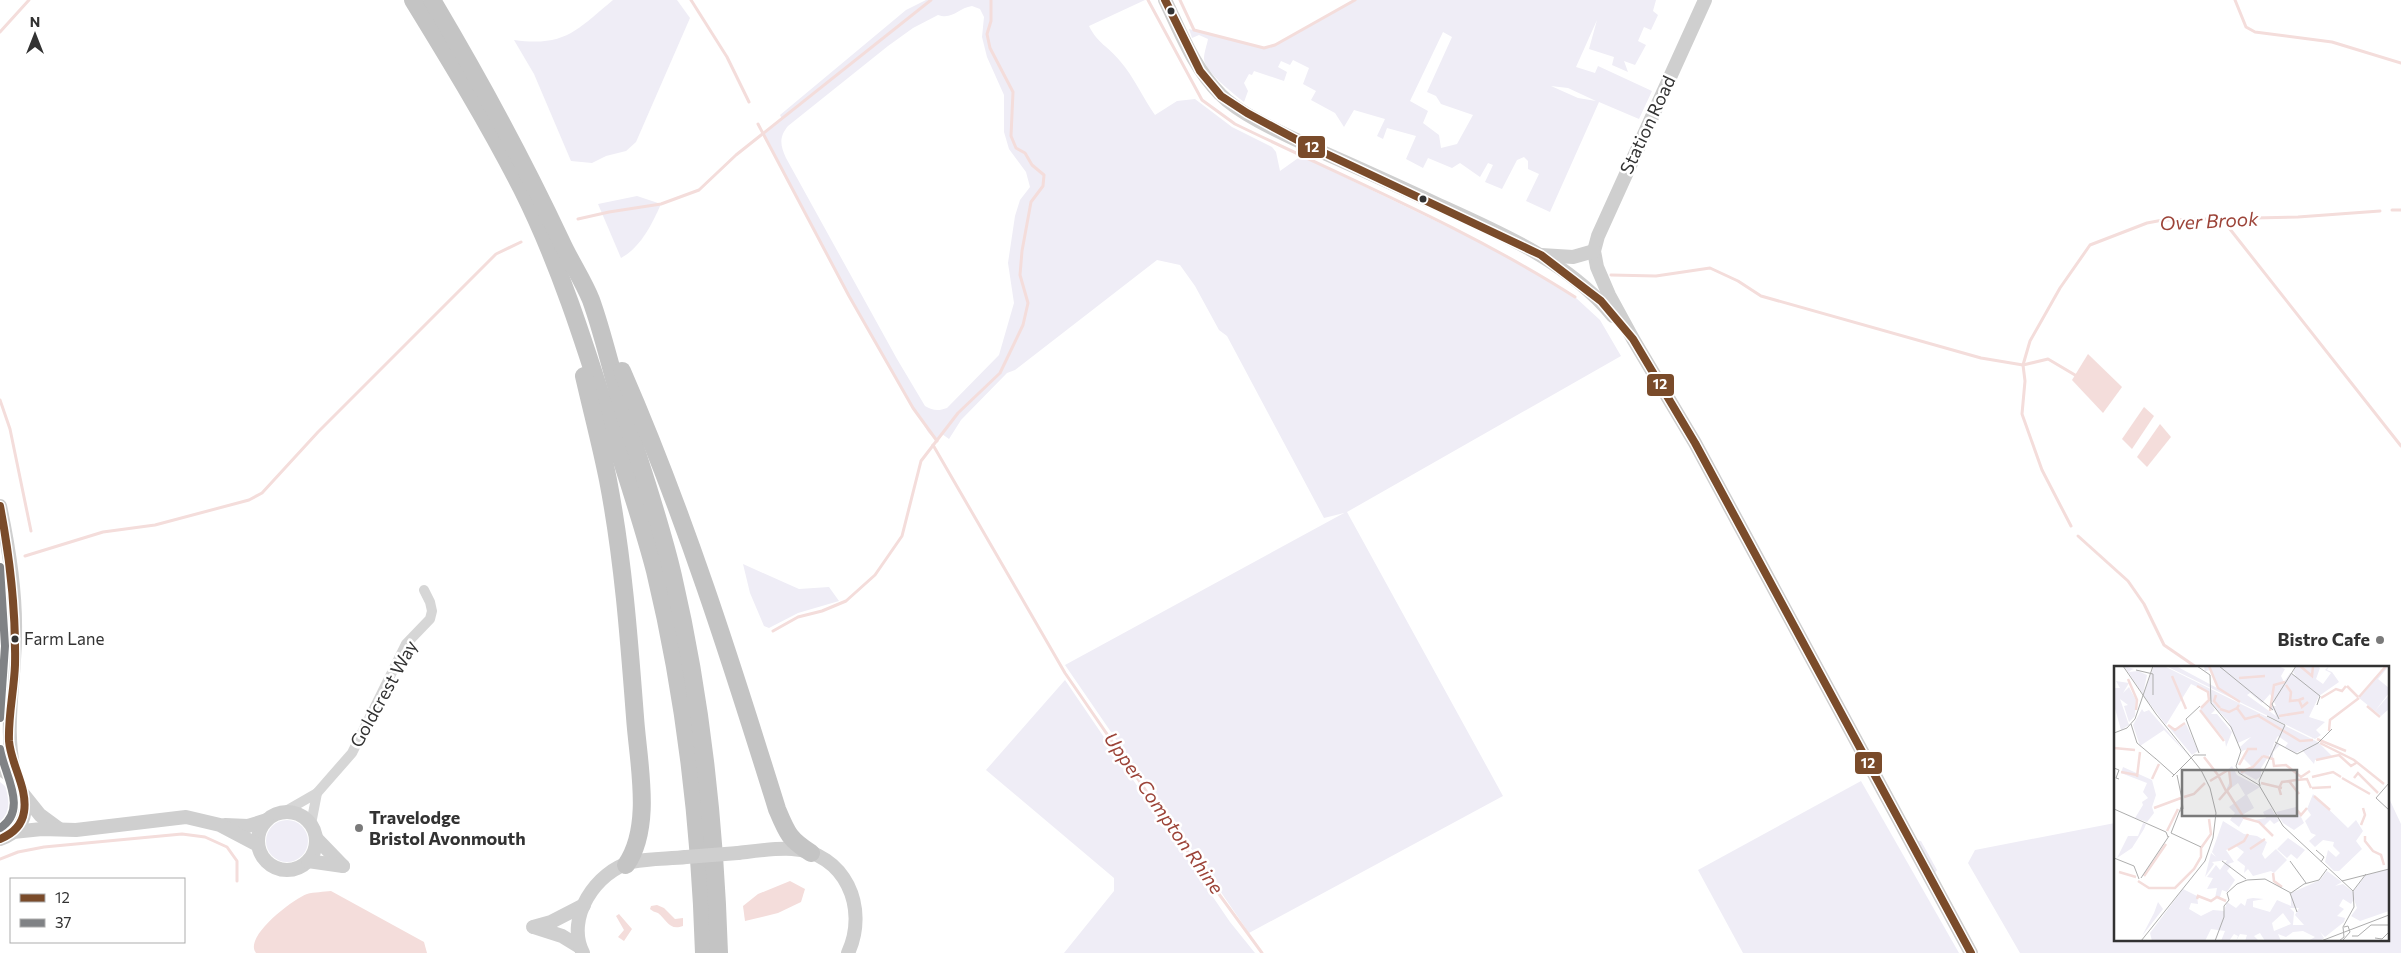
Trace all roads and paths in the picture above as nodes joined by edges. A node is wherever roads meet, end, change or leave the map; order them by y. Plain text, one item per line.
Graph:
1 (413, 0) edge
2 (432, 0) edge
3 (1165, 0) edge
4 (1705, 0) edge
5 (1594, 250) junction
6 (1540, 255) junction
7 (554, 261) junction
8 (590, 299) junction
9 (1633, 340) junction
10 (0, 506) edge
11 (424, 590) dead end
12 (9, 723) junction
13 (0, 741) edge
14 (0, 769) edge
15 (20, 787) junction
16 (317, 793) junction
17 (284, 812) junction
18 (266, 820) junction
19 (311, 824) junction
20 (220, 825) junction
21 (59, 828) junction
22 (13, 832) junction
23 (316, 838) junction
24 (0, 839) edge
25 (258, 845) junction
26 (811, 853) junction
27 (308, 862) junction
28 (626, 865) junction
29 (584, 905) junction
30 (582, 950) edge
31 (704, 953) edge
32 (719, 953) edge
33 (848, 953) edge
34 (1971, 953) edge

1 - 7 highway
2 - 8 highway
3 - 6 street
4 - 5 street, Station Road
5 - 6 street
5 - 9 street
6 - 9 street
7 - 28 highway
7 - 31 highway
8 - 26 highway
8 - 32 highway
9 - 34 street
10 - 12 street
11 - 16 street, Goldcrest Way
12 - 13 street
12 - 15 street
14 - 15 street
15 - 21 street
15 - 22 street
16 - 17 street, Goldcrest Way
16 - 19 street, Goldcrest Way
17 - 18 street
17 - 19 street
18 - 20 street
18 - 25 street
19 - 23 street
20 - 21 street
20 - 25 street
21 - 22 street
22 - 24 street
23 - 27 street
23 - 27 street
25 - 27 street
26 - 28 street, bridge
26 - 33 street
28 - 29 street
29 - 30 street
29 - 30 street

